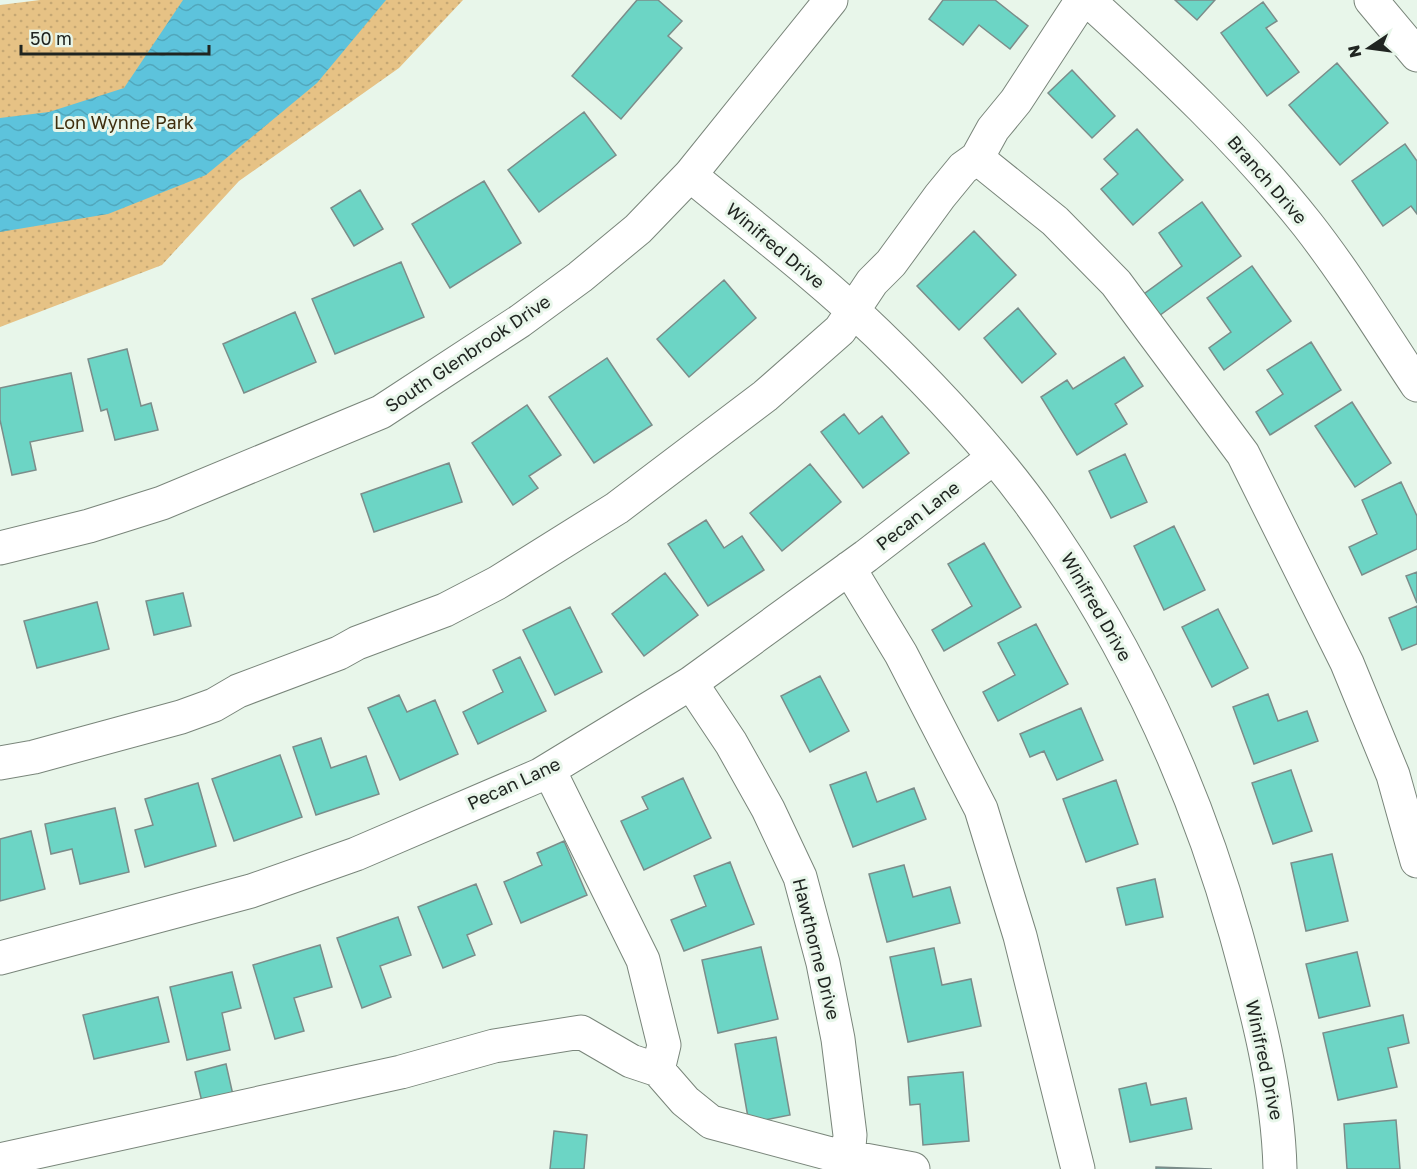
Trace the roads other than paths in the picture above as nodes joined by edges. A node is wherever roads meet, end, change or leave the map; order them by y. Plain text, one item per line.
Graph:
1 (831, 0) edge
2 (1083, 0) edge
3 (1088, 0) edge
4 (1371, 0) edge
5 (1417, 55) edge
6 (977, 158) junction
7 (690, 175) junction
8 (852, 311) junction
9 (1417, 385) edge
10 (993, 458) junction
11 (0, 548) edge
12 (849, 568) junction
13 (691, 683) junction
14 (0, 763) edge
15 (549, 770) junction
16 (1417, 861) edge
17 (0, 958) edge
18 (658, 1070) junction
19 (0, 1160) edge
20 (848, 1163) edge
21 (913, 1169) edge
22 (1078, 1169) edge
23 (1280, 1169) edge

1 - 7 street, South Glenbrook Drive
2 - 6 street
3 - 9 street, Branch Drive
4 - 5 street
6 - 8 street
6 - 16 street
7 - 8 street, Winifred Drive
7 - 11 street, South Glenbrook Drive
8 - 10 street, Winifred Drive
8 - 14 street
10 - 12 street, Pecan Lane
10 - 23 street, Winifred Drive
12 - 13 street, Pecan Lane
12 - 22 street
13 - 15 street, Pecan Lane
13 - 20 street, Hawthorne Drive
15 - 17 street, Pecan Lane
15 - 18 street
18 - 19 street
18 - 20 street
20 - 21 street

